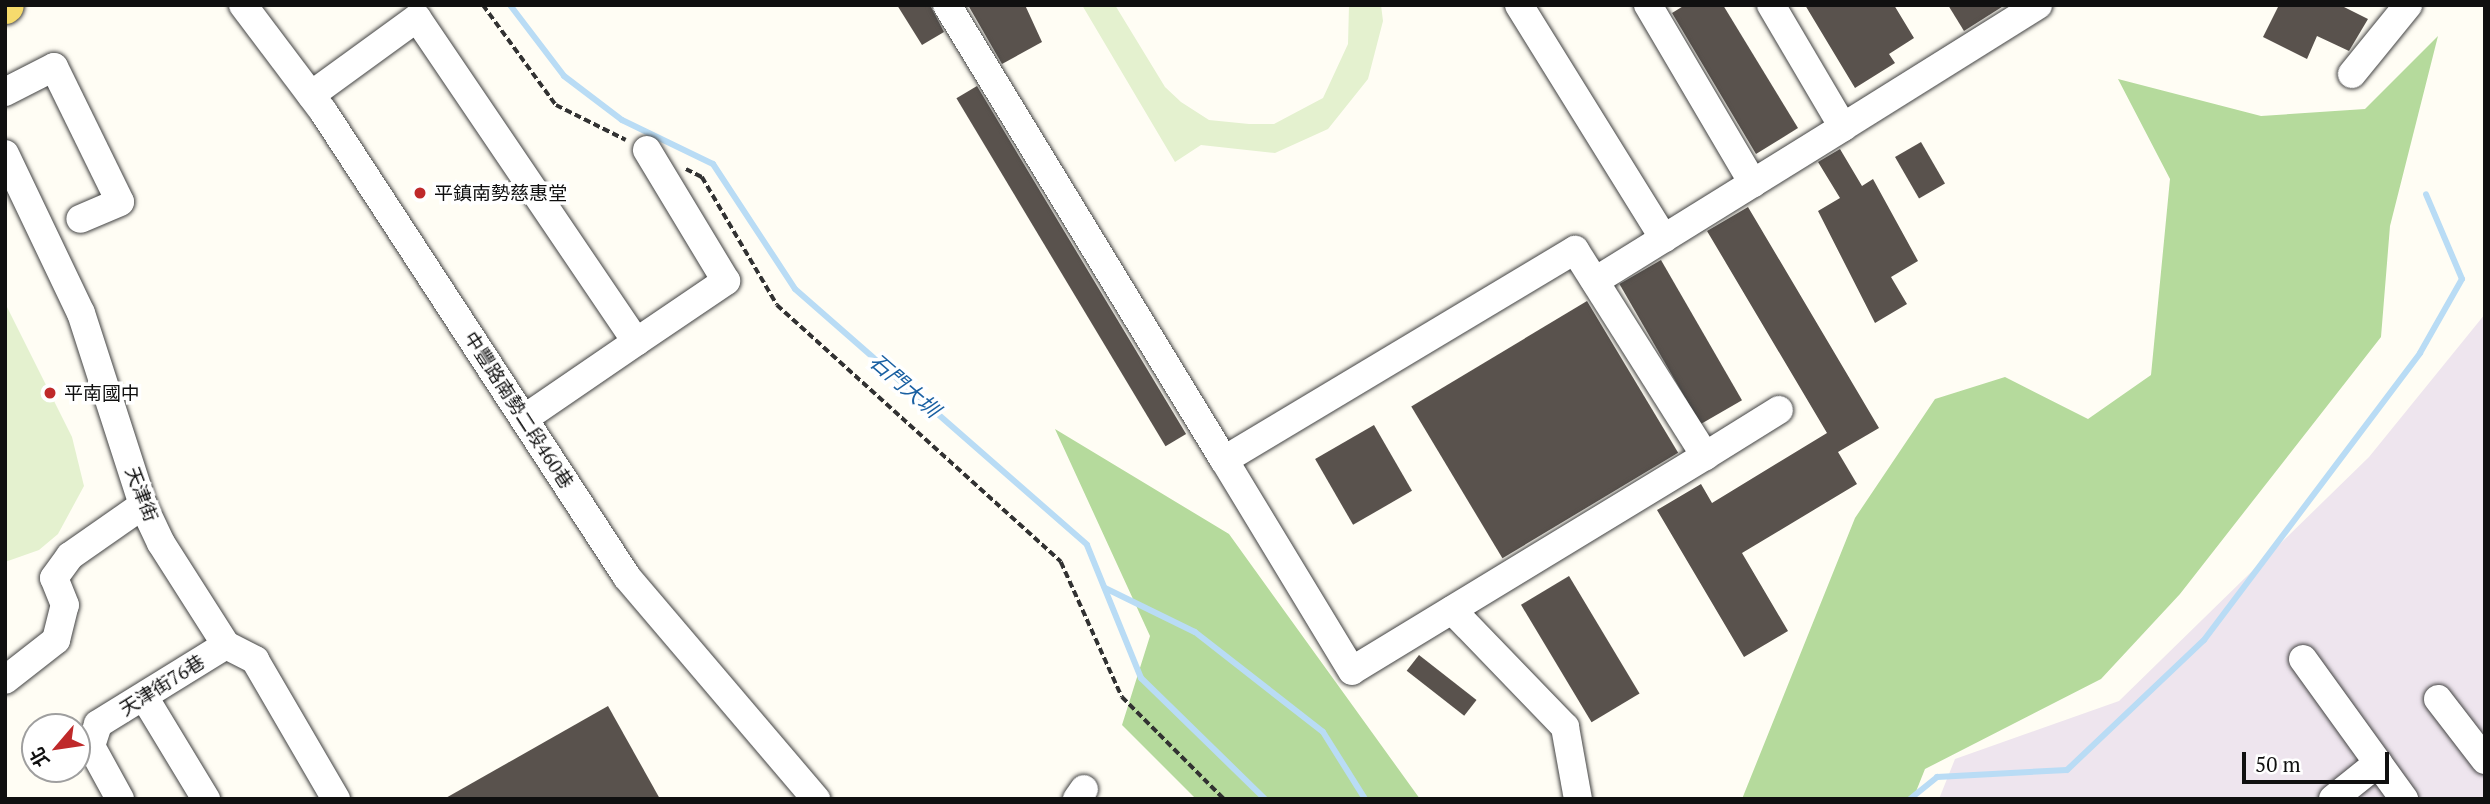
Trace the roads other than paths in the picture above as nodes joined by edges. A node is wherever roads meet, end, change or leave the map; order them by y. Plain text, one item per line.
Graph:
1 (243, 5) edge
2 (947, 5) edge
3 (1519, 5) edge
4 (1648, 5) edge
5 (1772, 5) edge
6 (2038, 5) edge
7 (2408, 5) edge
8 (2352, 74) dead end
9 (5, 92) edge
10 (311, 95) junction
11 (1843, 127) junction
12 (647, 150) road end
13 (5, 154) edge
14 (1753, 183) junction
15 (80, 219) dead end
16 (1664, 239) junction
17 (1595, 281) junction
18 (636, 342) junction
19 (1779, 410) dead end
20 (525, 418) junction
21 (1705, 456) junction
22 (1224, 460) junction
23 (143, 505) junction
24 (1452, 610) junction
25 (226, 645) junction
26 (2303, 659) dead end
27 (5, 680) edge
28 (2438, 699) dead end
29 (146, 700) junction
30 (2485, 760) edge
31 (2378, 764) junction
32 (120, 799) edge
33 (206, 799) edge
34 (336, 799) edge
35 (816, 799) edge
36 (1578, 799) edge
37 (2333, 799) edge
38 (2404, 799) edge

1 - 10 street, 中豐路南勢二段460巷
2 - 22 street
3 - 16 street
4 - 14 street
5 - 11 street
6 - 11 street
7 - 8 street
9 - 15 street
10 - 18 street
10 - 20 street, 中豐路南勢二段460巷
11 - 14 street
12 - 18 street
13 - 23 street, 天津街
14 - 16 street
16 - 17 street
17 - 21 street
17 - 22 street
18 - 20 street
19 - 21 street
20 - 35 street, 中豐路南勢二段460巷
21 - 24 street
22 - 24 street
23 - 25 street, 天津街
23 - 27 street
24 - 36 street
25 - 29 street, 天津街76巷
25 - 34 street, 天津街
26 - 31 street
28 - 30 street
29 - 32 street, 天津街76巷
29 - 33 street
31 - 37 street
31 - 38 street

